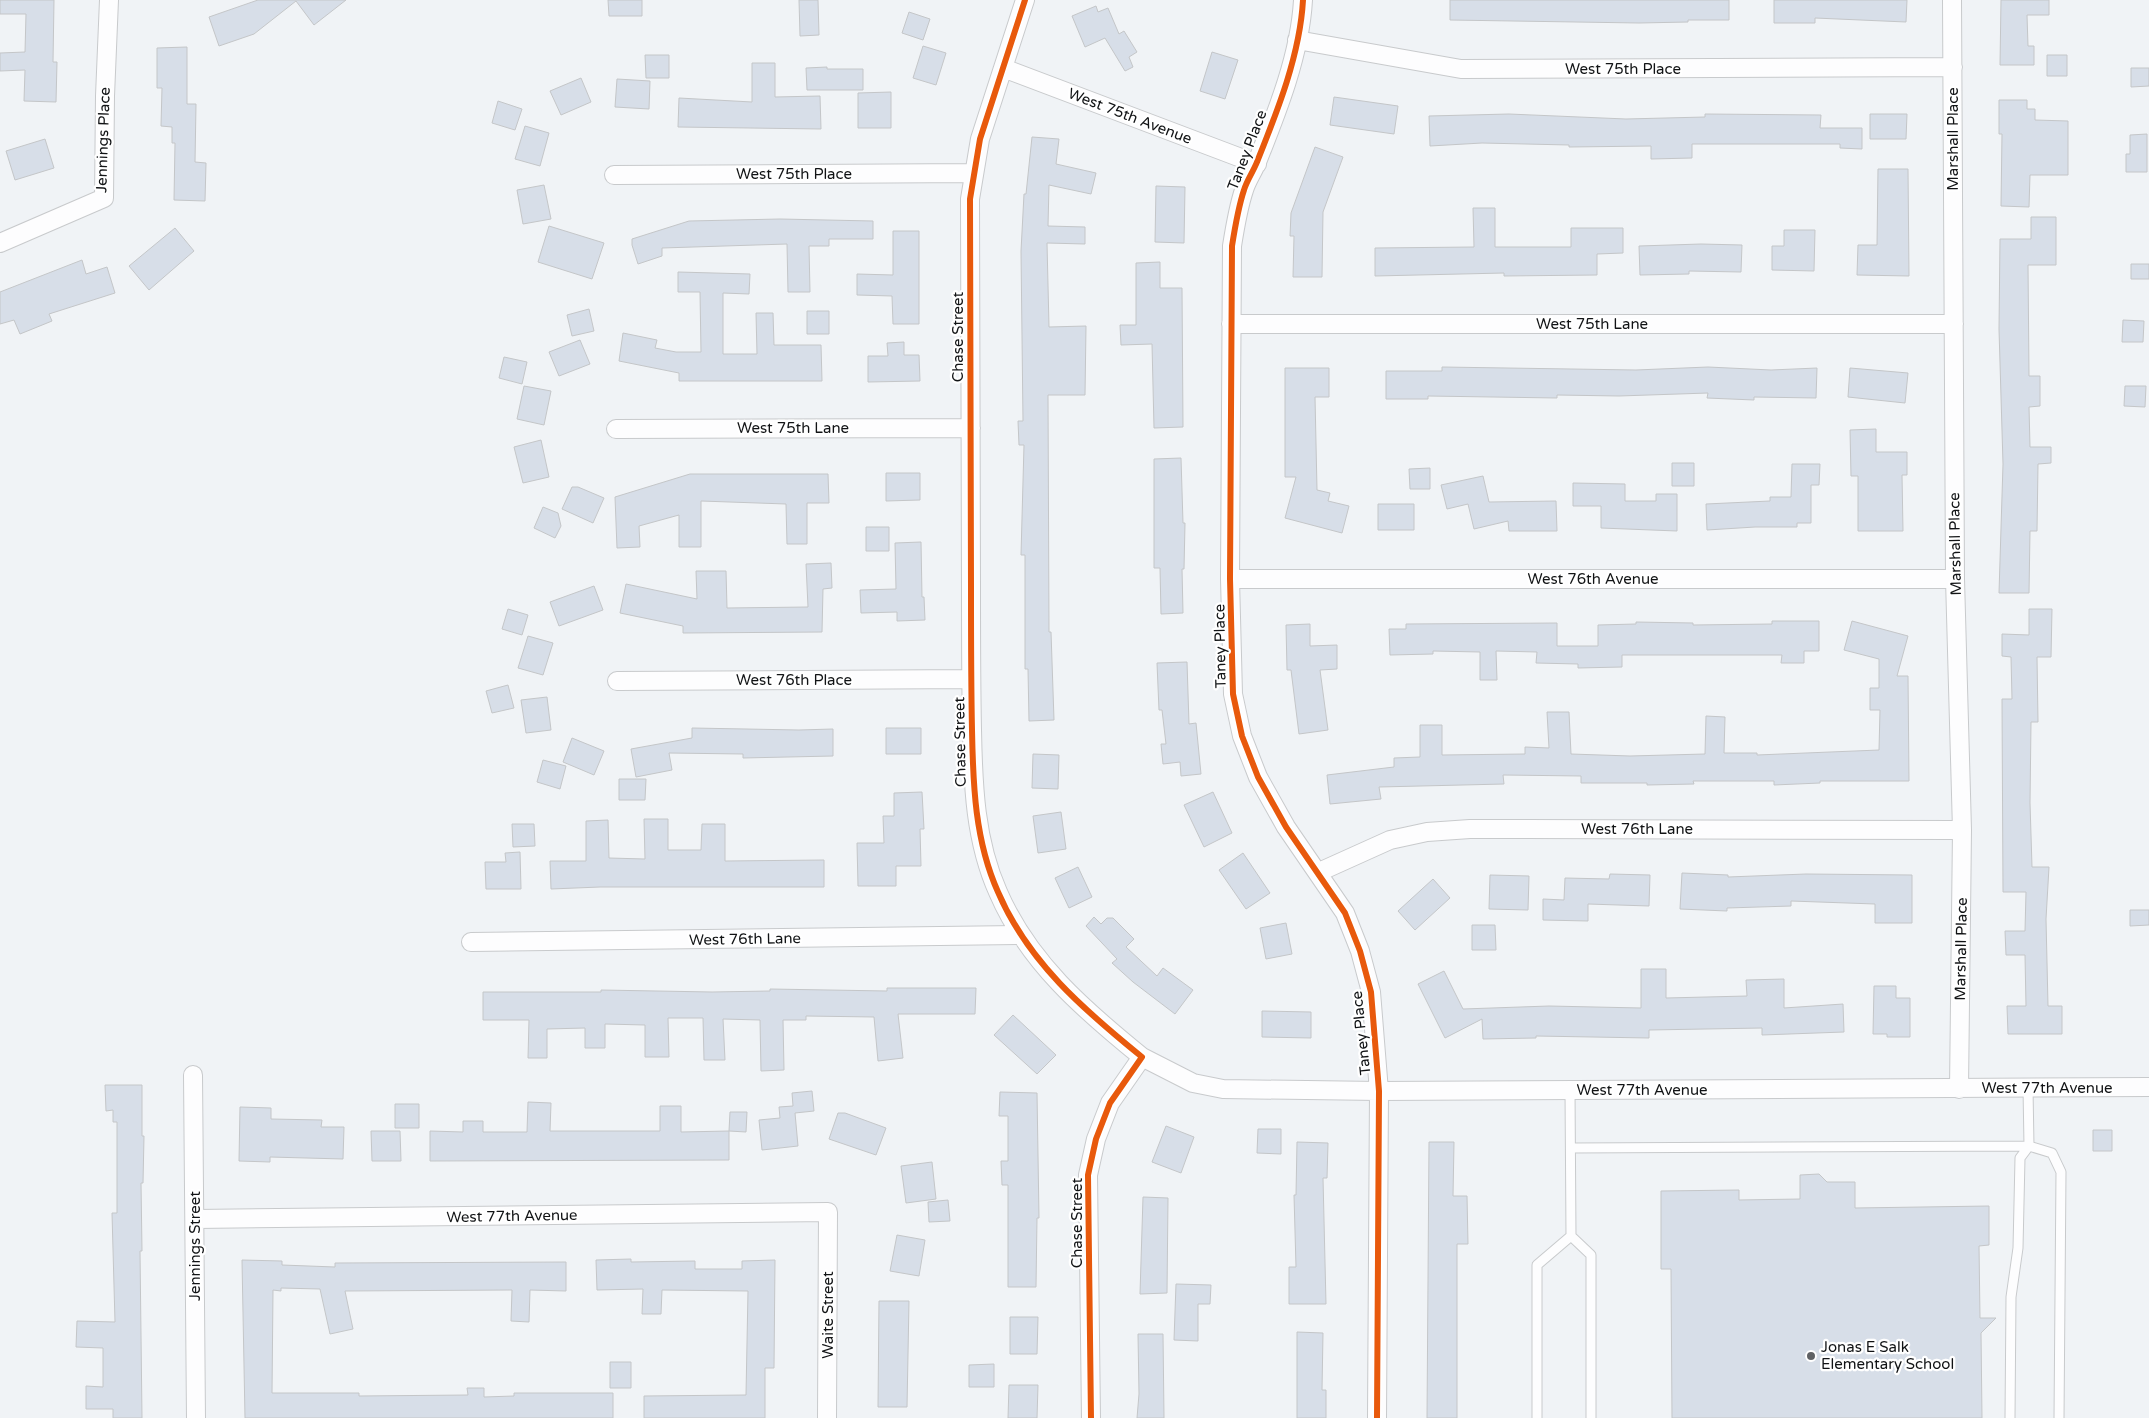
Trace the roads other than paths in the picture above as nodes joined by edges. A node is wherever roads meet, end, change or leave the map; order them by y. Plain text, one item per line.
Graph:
1 (109, 0) edge
2 (1025, 0) edge
3 (1303, 0) edge
4 (1952, 0) edge
5 (1296, 40) junction
6 (1953, 67) junction
7 (1003, 68) junction
8 (1256, 164) junction
9 (973, 173) junction
10 (614, 175) dead end
11 (0, 243) edge
12 (1231, 324) junction
13 (1954, 324) junction
14 (971, 428) junction
15 (616, 429) dead end
16 (1955, 579) junction
17 (1230, 580) junction
18 (971, 679) junction
19 (617, 681) dead end
20 (1962, 830) junction
21 (1319, 872) junction
22 (1020, 935) junction
23 (471, 942) dead end
24 (1142, 1057) junction
25 (193, 1075) dead end
26 (2149, 1087) edge
27 (2028, 1088) junction
28 (1959, 1089) junction
29 (1570, 1090) junction
30 (1379, 1091) junction
31 (2029, 1146) junction
32 (1571, 1148) junction
33 (828, 1212) joint
34 (196, 1219) junction
35 (1572, 1236) junction
36 (196, 1418) edge
37 (827, 1418) edge
38 (1091, 1418) edge
39 (1377, 1418) edge
40 (1537, 1418) edge
41 (1591, 1418) edge
42 (2010, 1418) edge
43 (2059, 1418) edge

1 - 11 street, Jennings Place
2 - 7 street, Chase Street
3 - 5 street, Taney Place
4 - 6 street, Marshall Place
5 - 6 street, West 75th Place
5 - 8 street, Taney Place
6 - 13 street, Marshall Place
7 - 8 street, West 75th Avenue
7 - 9 street, Chase Street
8 - 12 street, Taney Place
9 - 10 street, West 75th Place
9 - 14 street, Chase Street
12 - 13 street, West 75th Lane
12 - 17 street, Taney Place
13 - 16 street, Marshall Place
14 - 15 street, West 75th Lane
14 - 18 street, Chase Street
16 - 17 street, West 76th Avenue
16 - 20 street, Marshall Place
17 - 21 street, Taney Place
18 - 19 street, West 76th Place
18 - 22 street, Chase Street
20 - 21 street, West 76th Lane
20 - 28 street, Marshall Place
21 - 30 street, Taney Place
22 - 23 street, West 76th Lane
22 - 24 street, Chase Street
24 - 30 street, West 77th Avenue
24 - 38 street, Chase Street
25 - 34 street, Jennings Street
26 - 27 street, West 77th Avenue
27 - 28 street, West 77th Avenue
27 - 31 lane
28 - 29 street, West 77th Avenue
29 - 30 street, West 77th Avenue
29 - 32 lane
30 - 39 street, Taney Place
31 - 32 lane
31 - 42 lane
31 - 43 lane
32 - 35 lane
33 - 34 street, West 77th Avenue
33 - 37 street, Waite Street
34 - 36 street, Jennings Street
35 - 40 lane
35 - 41 lane

